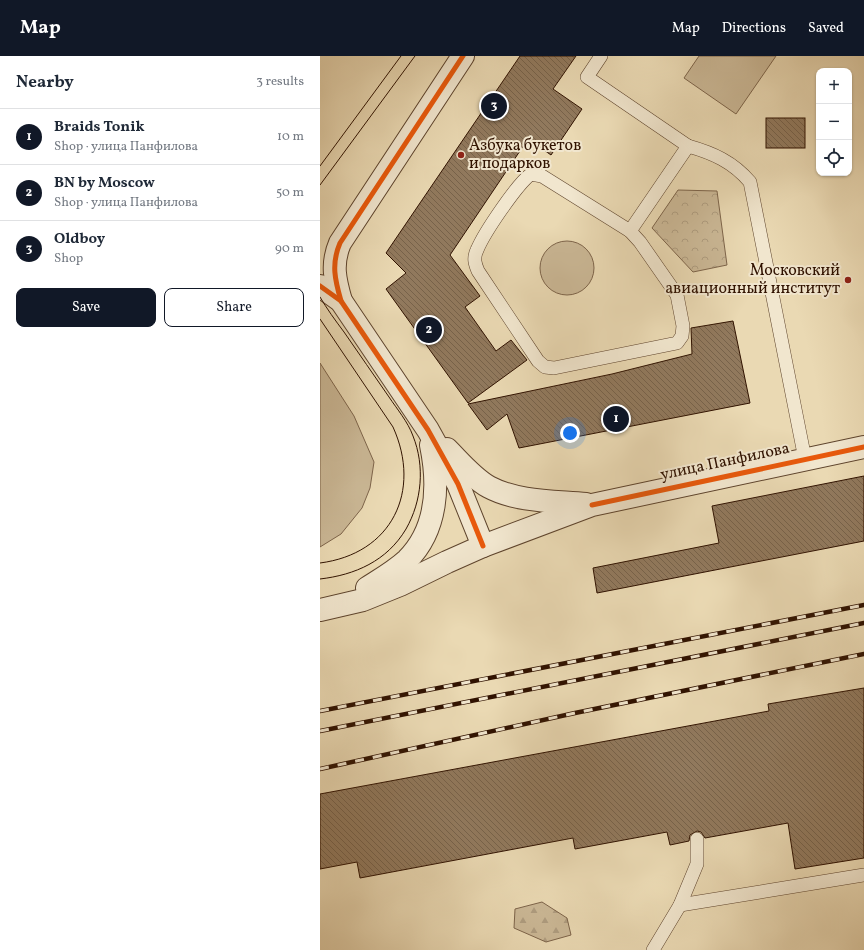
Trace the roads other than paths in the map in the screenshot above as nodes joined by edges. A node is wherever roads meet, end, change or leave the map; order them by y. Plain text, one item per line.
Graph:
1 (463, 56) edge
2 (601, 56) edge
3 (688, 146) junction
4 (630, 231) junction
5 (320, 286) edge
6 (341, 301) junction
7 (428, 430) junction
8 (864, 447) edge
9 (804, 459) junction
10 (592, 505) junction
11 (483, 546) junction
12 (329, 608) edge
13 (697, 839) dead end
14 (864, 875) edge
15 (680, 905) junction
16 (653, 950) edge

1 - 6 street
2 - 3 lane
3 - 4 lane
3 - 9 lane
4 - 4 lane
5 - 6 street
6 - 7 street
7 - 10 street
7 - 11 street
7 - 12 street
8 - 9 street, улица Панфилова
9 - 10 street, улица Панфилова
10 - 11 street, улица Панфилова
11 - 12 street, улица Панфилова
13 - 15 lane
14 - 15 lane
15 - 16 lane

